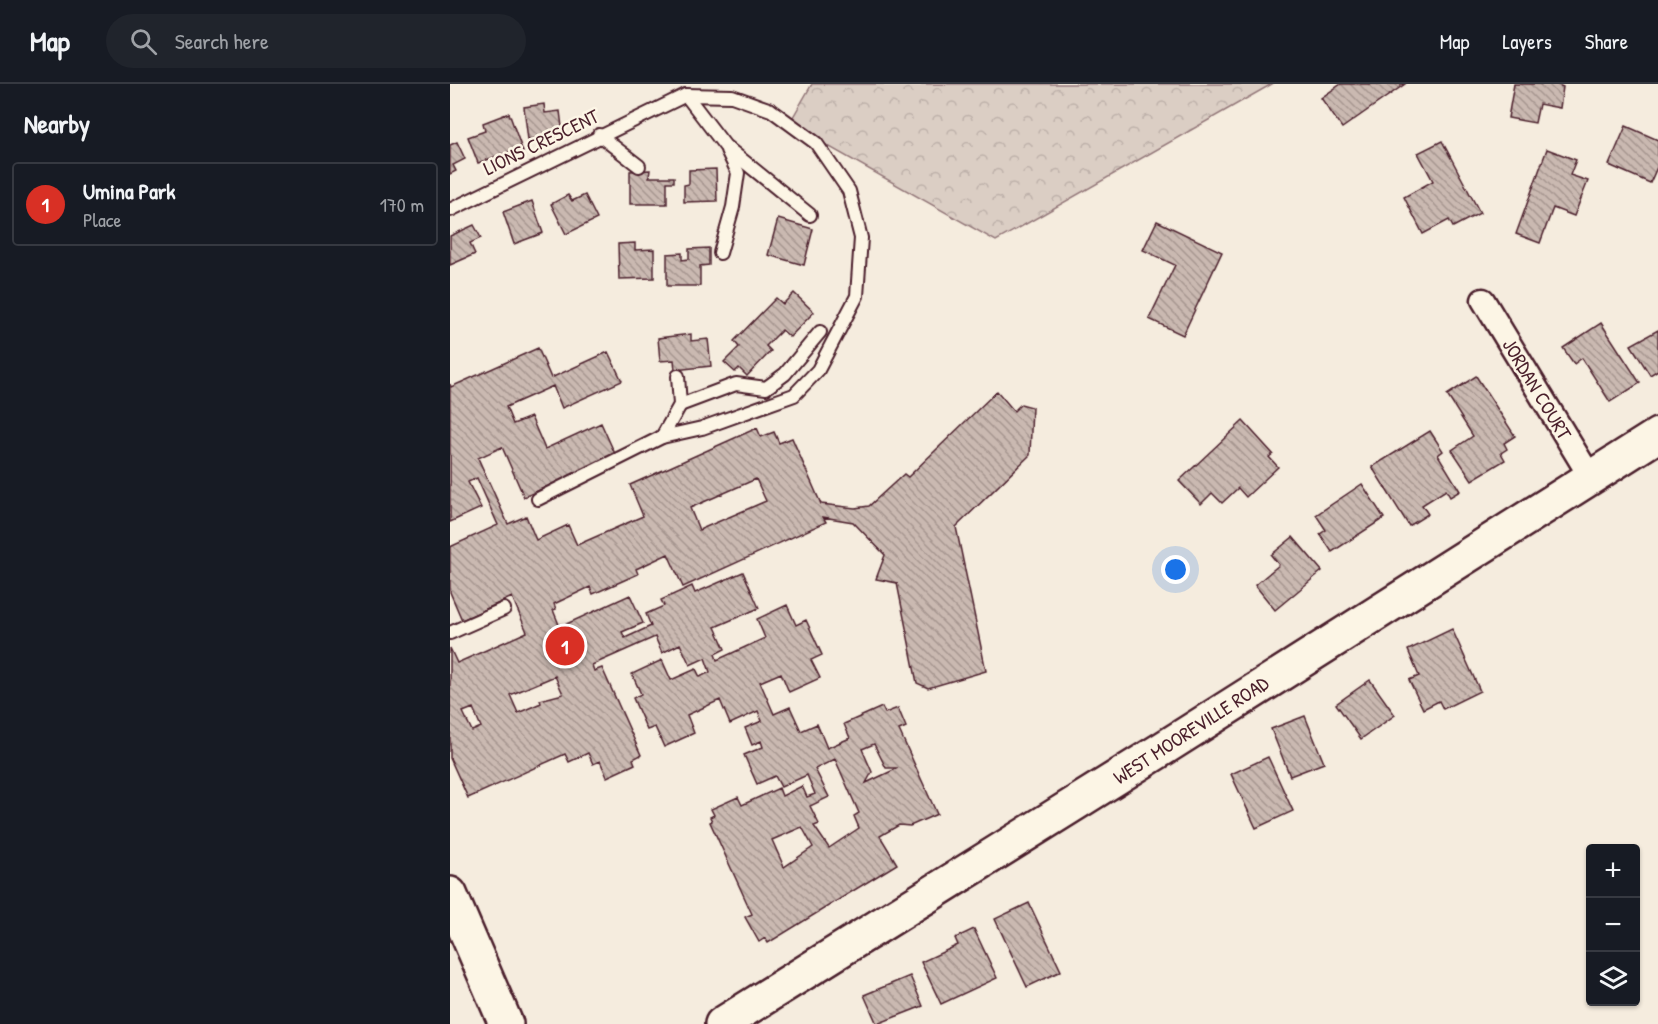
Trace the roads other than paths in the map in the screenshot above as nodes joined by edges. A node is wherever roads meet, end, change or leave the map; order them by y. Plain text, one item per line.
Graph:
1 (686, 95) junction
2 (599, 135) junction
3 (725, 146) junction
4 (639, 166) dead end
5 (450, 210) edge
6 (810, 214) dead end
7 (720, 253) dead end
8 (1483, 300) dead end
9 (820, 332) dead end
10 (678, 376) dead end
11 (680, 405) junction
12 (1658, 435) edge
13 (662, 437) junction
14 (1591, 478) junction
15 (538, 499) dead end
16 (504, 609) dead end
17 (450, 633) edge
18 (450, 894) edge
19 (506, 1024) edge
20 (722, 1024) edge

1 - 2 lane, LIONS CRESCENT
1 - 3 lane
1 - 13 lane, LIONS CRESCENT
2 - 4 lane
2 - 5 lane, LIONS CRESCENT
3 - 6 lane
3 - 7 lane
8 - 14 street, JORDAN COURT
9 - 11 lane
10 - 11 lane
11 - 13 lane
12 - 14 main road, WEST MOOREVILLE ROAD
13 - 15 lane, LIONS CRESCENT
14 - 20 main road, WEST MOOREVILLE ROAD
16 - 17 lane
18 - 19 main road

